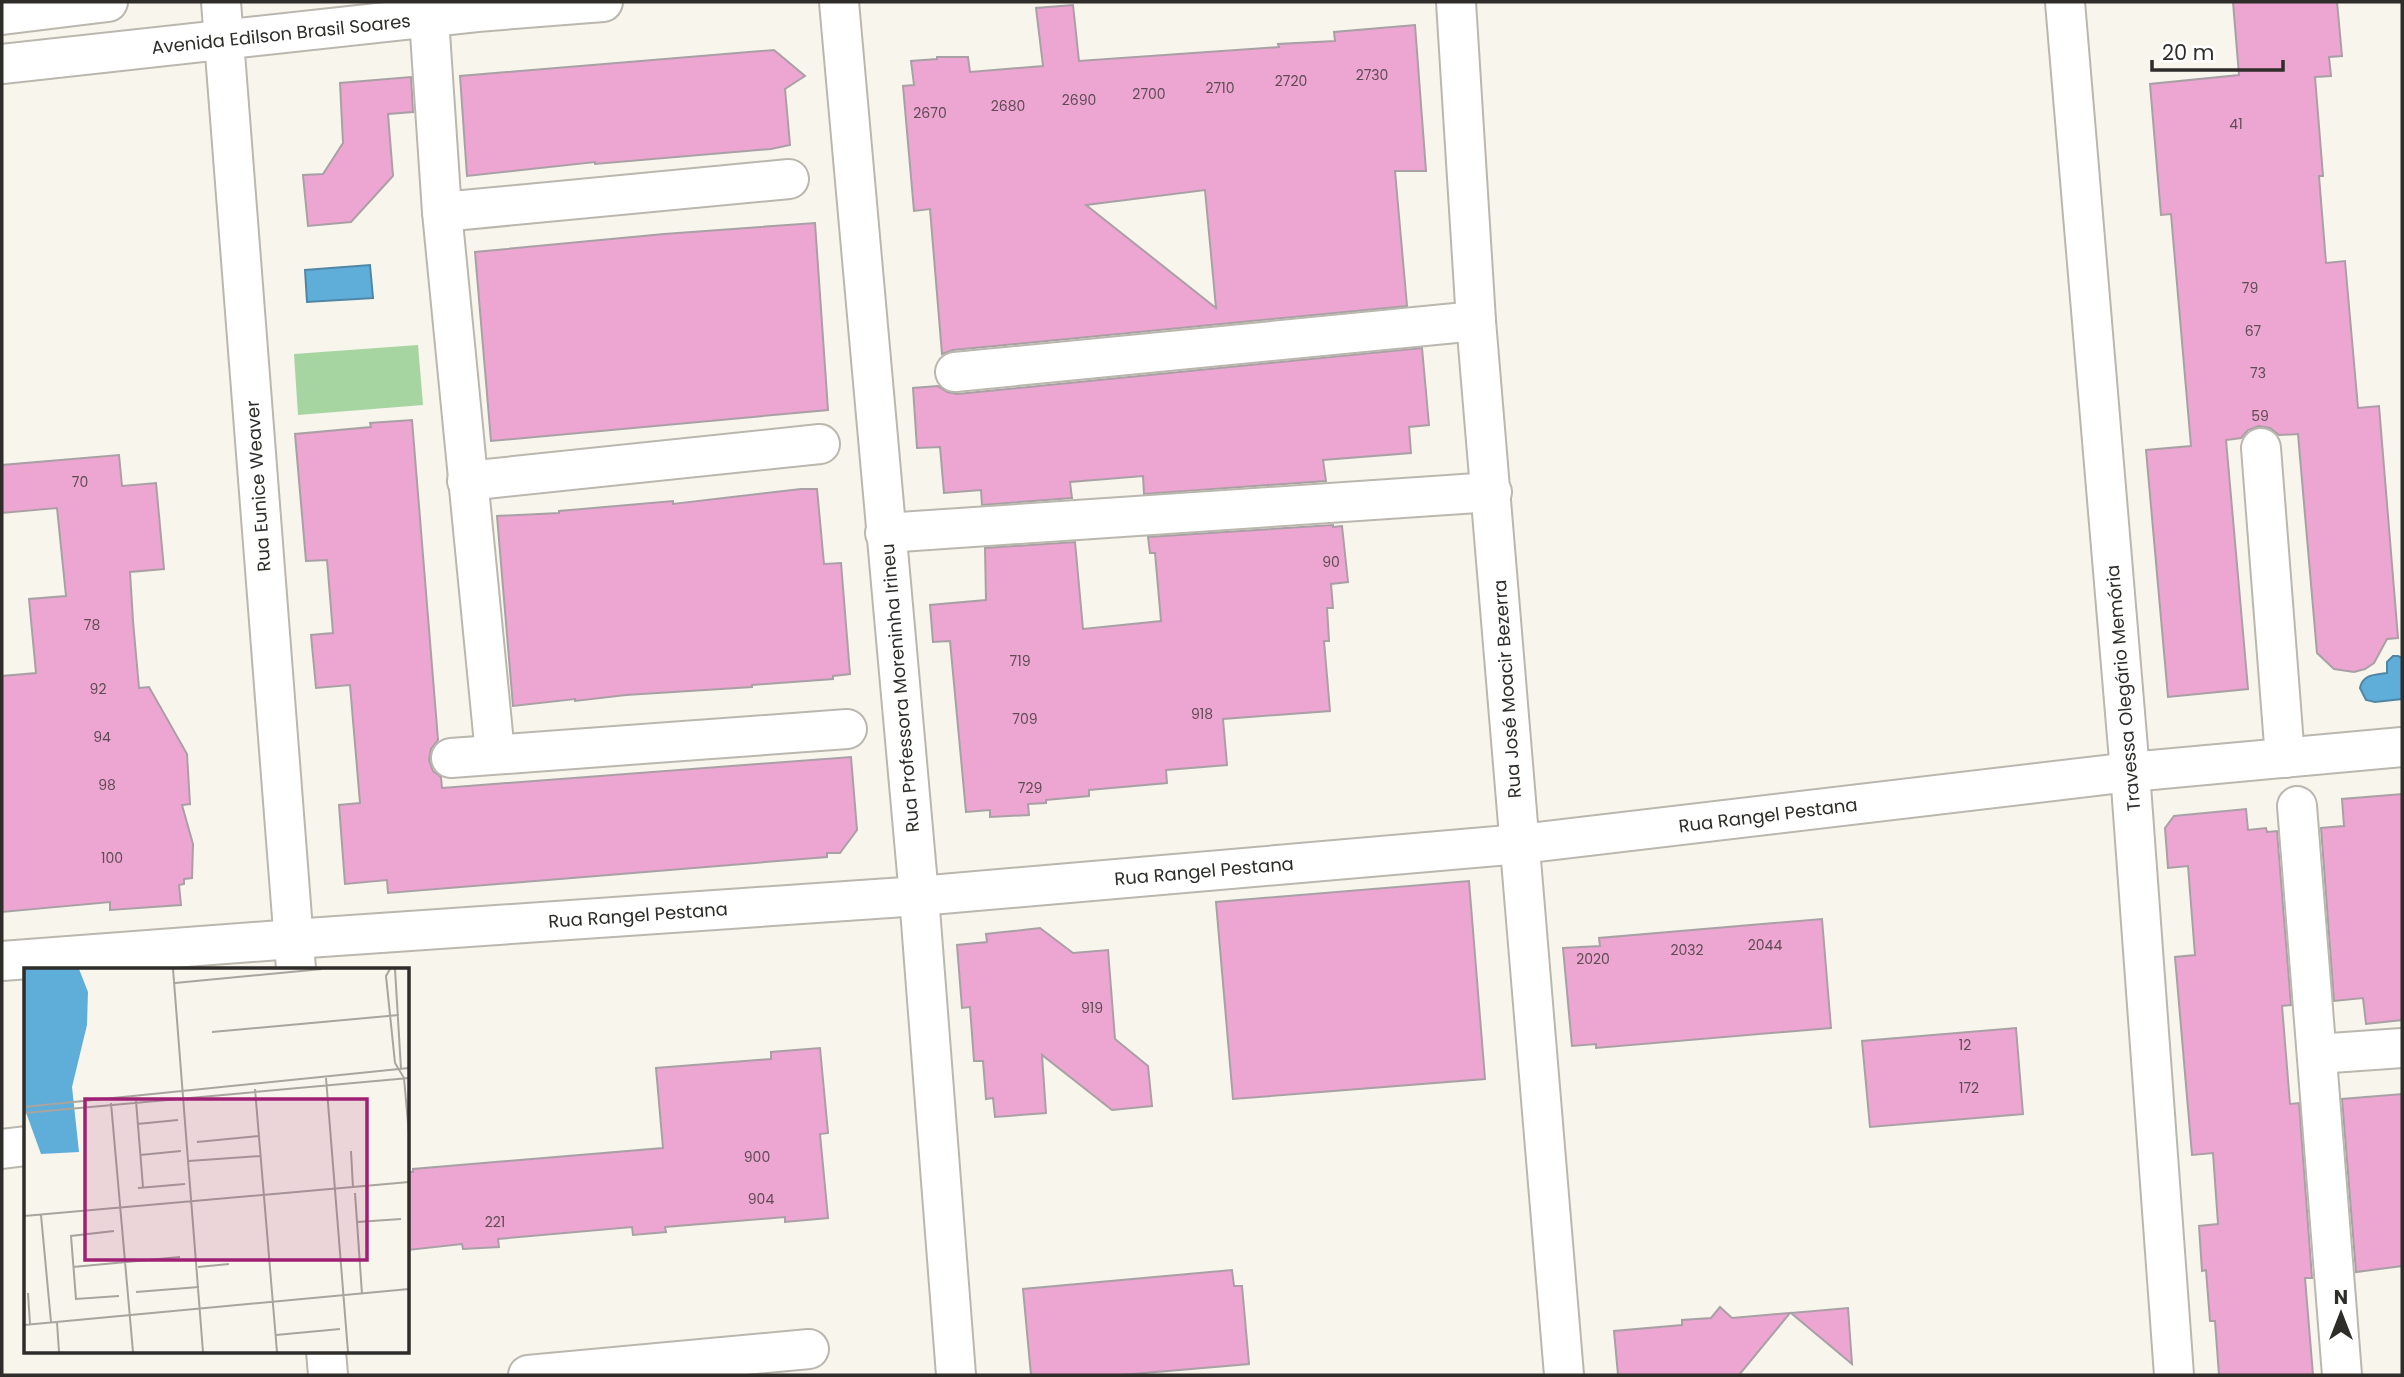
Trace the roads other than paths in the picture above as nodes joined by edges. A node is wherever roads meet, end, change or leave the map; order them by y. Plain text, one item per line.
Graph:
1 (108, 2) edge
2 (221, 2) edge
3 (603, 2) edge
4 (839, 2) edge
5 (1456, 2) edge
6 (2065, 2) edge
7 (476, 7) edge
8 (2, 15) edge
9 (429, 18) junction
10 (224, 41) junction
11 (2, 64) edge
12 (789, 179) dead end
13 (442, 212) junction
14 (1476, 321) junction
15 (954, 372) dead end
16 (820, 444) dead end
17 (2261, 448) dead end
18 (467, 481) junction
19 (1492, 492) junction
20 (885, 533) junction
21 (847, 729) dead end
22 (2402, 747) edge
23 (495, 754) junction
24 (451, 758) dead end
25 (2285, 758) junction
26 (2130, 772) junction
27 (2297, 806) dead end
28 (1520, 844) junction
29 (919, 896) junction
30 (294, 954) edge
31 (2, 961) edge
32 (2402, 1048) edge
33 (2318, 1054) junction
34 (24, 1146) edge
35 (2, 1149) edge
36 (809, 1349) dead end
37 (326, 1352) edge
38 (328, 1375) edge
39 (528, 1375) edge
40 (956, 1375) edge
41 (1564, 1375) edge
42 (2174, 1375) edge
43 (2342, 1375) edge

1 - 8 street
2 - 10 street, Rua Eunice Weaver
3 - 7 street, Avenida Edilson Brasil Soares
4 - 20 street, Rua Professora Moreninha Irineu
5 - 14 street, Rua José Moacir Bezerra
6 - 26 street, Travessa Olegário Memória
7 - 9 street, Avenida Edilson Brasil Soares
9 - 10 street, Avenida Edilson Brasil Soares
9 - 13 street
10 - 11 street, Avenida Edilson Brasil Soares
10 - 30 street, Rua Eunice Weaver
12 - 13 street
13 - 18 street
14 - 15 street
14 - 19 street, Rua José Moacir Bezerra
16 - 18 street
17 - 25 street
18 - 23 street
19 - 20 street
19 - 28 street, Rua José Moacir Bezerra
20 - 29 street, Rua Professora Moreninha Irineu
21 - 23 street
22 - 25 street, Rua Rangel Pestana
23 - 24 street
25 - 26 street, Rua Rangel Pestana
26 - 28 street, Rua Rangel Pestana
26 - 42 street, Travessa Olegário Memória
27 - 33 street
28 - 29 street, Rua Rangel Pestana
28 - 41 street, Rua José Moacir Bezerra
29 - 30 street, Rua Rangel Pestana
29 - 40 street, Rua Professora Moreninha Irineu
30 - 31 street, Rua Rangel Pestana
32 - 33 street
33 - 43 street
34 - 35 street
36 - 39 street
37 - 38 street

